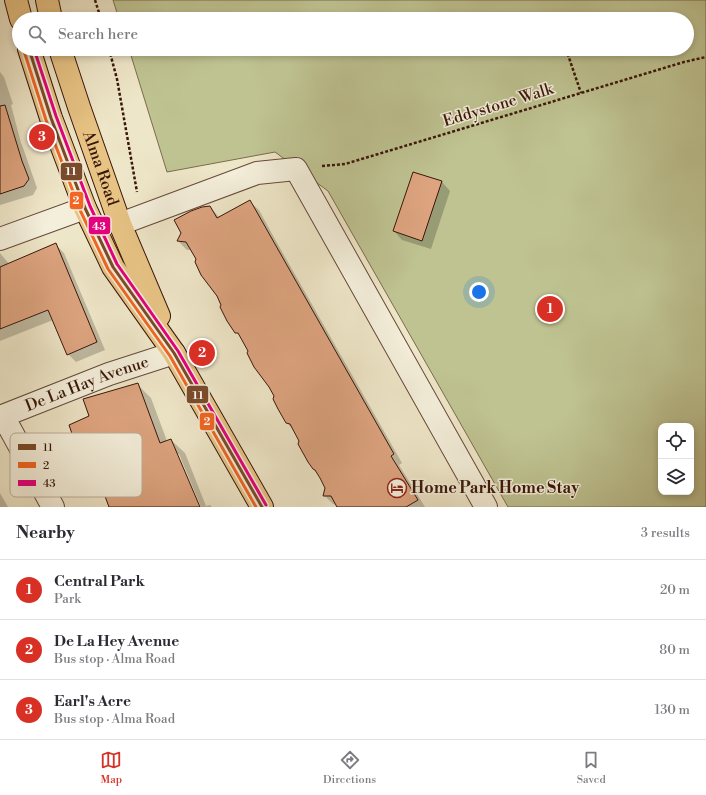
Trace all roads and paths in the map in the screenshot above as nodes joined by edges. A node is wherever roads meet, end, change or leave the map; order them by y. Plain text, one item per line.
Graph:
1 (16, 0) edge
2 (47, 0) edge
3 (95, 0) edge
4 (19, 12) edge
5 (50, 12) edge
6 (99, 12) edge
7 (31, 56) edge
8 (62, 56) edge
9 (111, 56) edge
10 (568, 56) edge
11 (706, 58) edge
12 (581, 93) junction
13 (296, 169) junction
14 (85, 208) junction
15 (142, 216) junction
16 (120, 224) junction
17 (0, 239) edge
18 (174, 353) junction
19 (1, 417) edge
20 (10, 433) edge
21 (47, 497) edge
22 (53, 507) edge
23 (262, 507) edge
24 (486, 507) edge

1 - 4 main road
2 - 5 main road
3 - 6 path
7 - 14 main road, Alma Road
8 - 16 main road, Alma Road
9 - 15 path
10 - 12 path
11 - 12 path, Eddystone Walk
12 - 13 path, Eddystone Walk
13 - 15 street
13 - 24 street
14 - 17 street
14 - 18 main road, Alma Road
15 - 16 street
16 - 18 main road, Alma Road
18 - 19 street, De La Hay Avenue
18 - 23 main road, Alma Road
19 - 20 street
21 - 22 street

